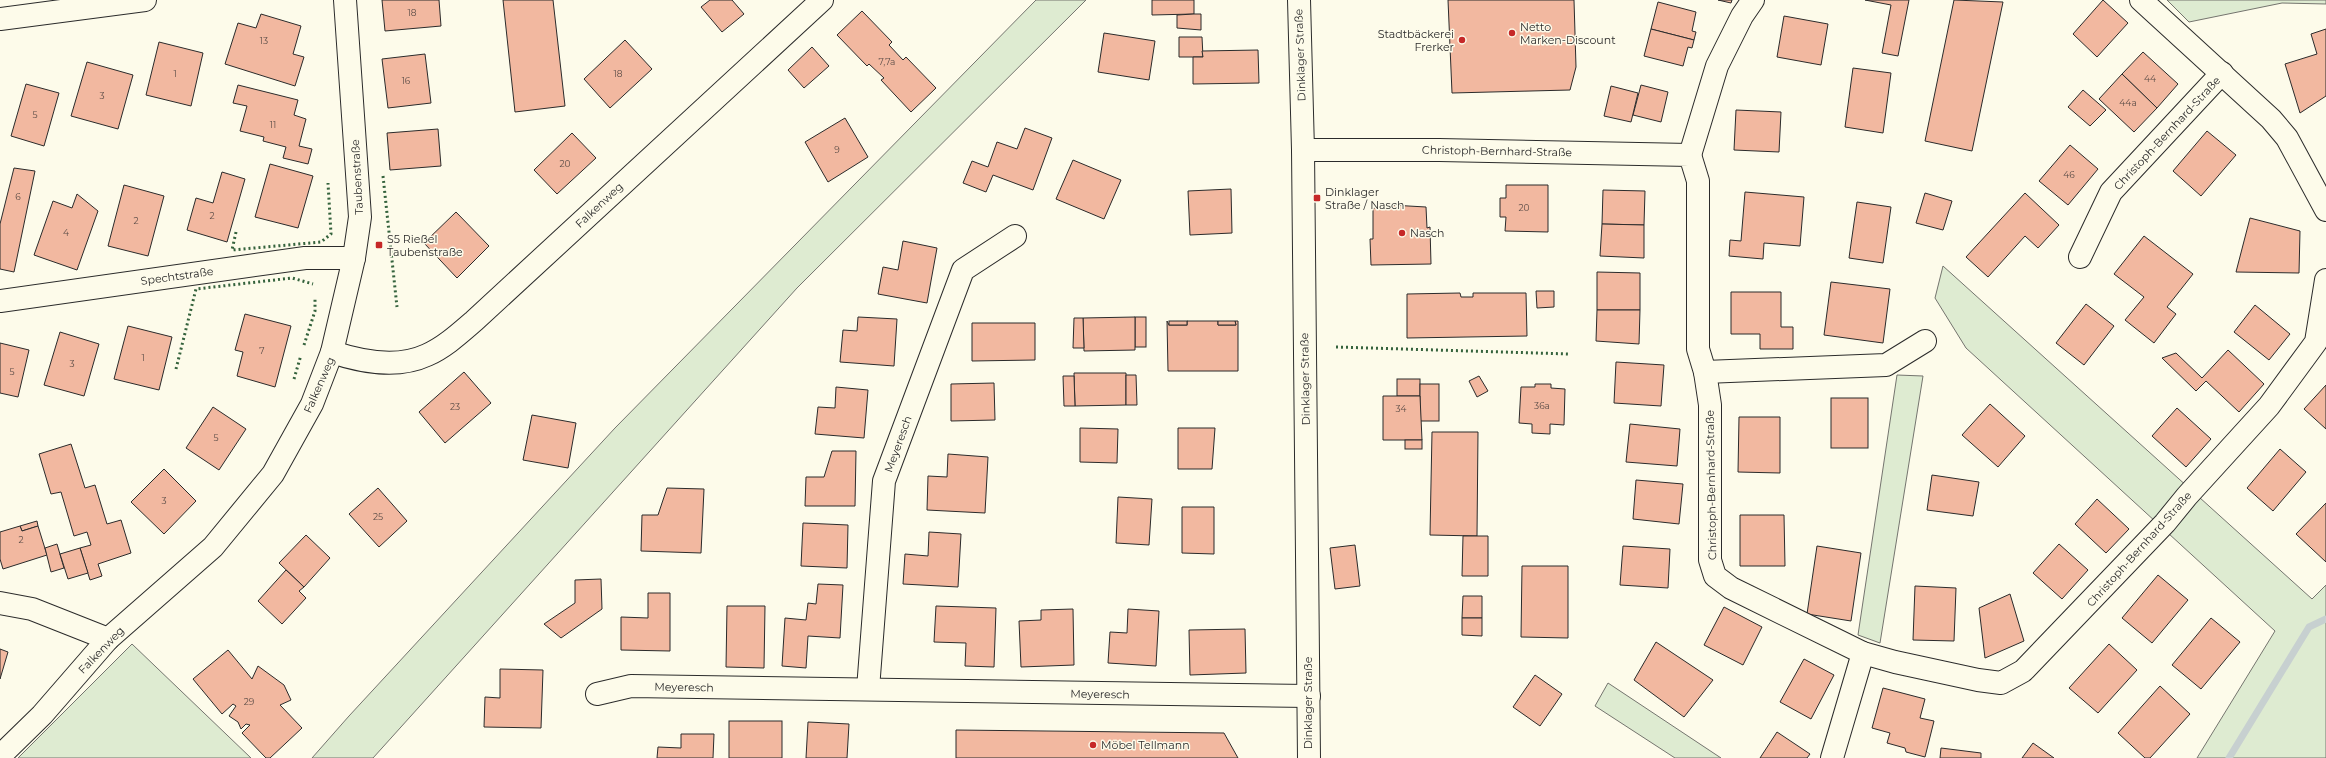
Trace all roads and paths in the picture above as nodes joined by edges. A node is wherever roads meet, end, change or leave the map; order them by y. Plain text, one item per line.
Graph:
1 (145, 0) edge
2 (345, 0) edge
3 (822, 0) edge
4 (1298, 0) edge
5 (1754, 0) edge
6 (2141, 0) edge
7 (0, 19) edge
8 (2222, 73) junction
9 (1303, 150) junction
10 (1690, 155) junction
11 (2326, 210) edge
12 (1015, 236) dead end
13 (2080, 257) dead end
14 (354, 258) junction
15 (2326, 280) edge
16 (0, 301) edge
17 (1925, 341) dead end
18 (332, 352) junction
19 (1705, 372) junction
20 (0, 604) edge
21 (108, 639) junction
22 (1863, 653) junction
23 (868, 689) junction
24 (597, 694) dead end
25 (1308, 696) junction
26 (0, 756) edge
27 (1309, 758) edge
28 (1832, 758) edge

1 - 7 street
2 - 14 street, Taubenstraße
3 - 18 street, Falkenweg
4 - 9 street, Dinklager Straße
5 - 10 street
6 - 8 street, Christoph-Bernhard-Straße
8 - 11 street, Christoph-Bernhard-Straße
8 - 13 street, Christoph-Bernhard-Straße
9 - 10 street, Christoph-Bernhard-Straße
9 - 25 street, Dinklager Straße
10 - 19 street, Christoph-Bernhard-Straße
12 - 23 street, Meyeresch
14 - 16 street, Spechtstraße
14 - 18 street, Taubenstraße
15 - 22 street, Christoph-Bernhard-Straße
17 - 19 street
18 - 21 street, Falkenweg
19 - 22 street, Christoph-Bernhard-Straße
20 - 21 street
21 - 26 street, Falkenweg
22 - 28 street
23 - 24 street, Meyeresch
23 - 25 street, Meyeresch
25 - 27 street, Dinklager Straße

